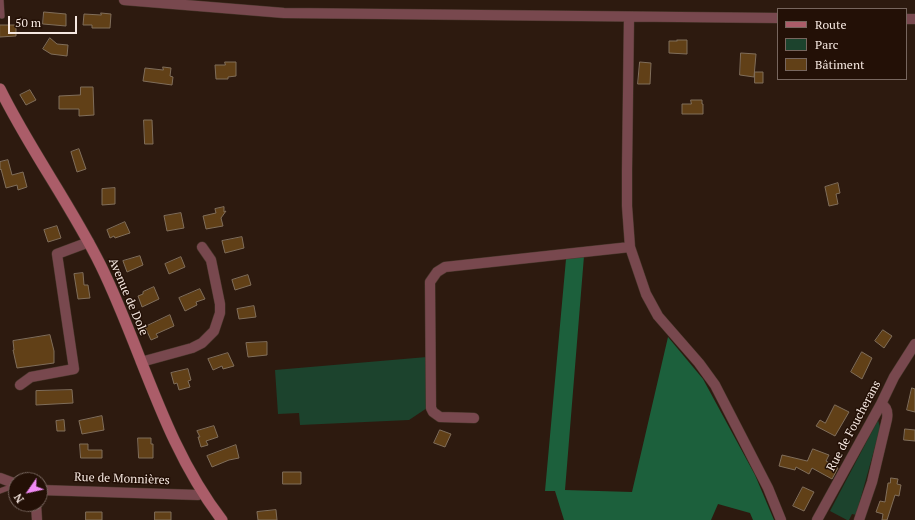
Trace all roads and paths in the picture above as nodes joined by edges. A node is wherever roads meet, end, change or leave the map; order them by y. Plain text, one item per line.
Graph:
1 (1, 0) edge
2 (124, 0) edge
3 (165, 2) edge
4 (2, 16) dead end
5 (629, 17) junction
6 (777, 18) edge
7 (0, 90) edge
8 (89, 242) junction
9 (202, 247) dead end
10 (630, 247) junction
11 (915, 344) edge
12 (141, 362) junction
13 (20, 385) dead end
14 (881, 404) junction
15 (474, 418) dead end
16 (48, 490) edge
17 (202, 492) junction
18 (222, 520) edge
19 (780, 520) edge
20 (817, 520) edge
21 (859, 520) edge

1 - 4 lane
2 - 3 street
3 - 5 street
5 - 6 street
5 - 10 street
7 - 8 main road, Avenue de Dole
8 - 12 main road, Avenue de Dole
8 - 13 street
9 - 12 street
10 - 15 street
10 - 19 street
11 - 14 street, Rue de Foucherans
12 - 17 main road, Avenue de Dole
14 - 20 street, Rue de Foucherans
14 - 21 street
16 - 17 street, Rue de Monnières
17 - 18 main road, Avenue de Dole

